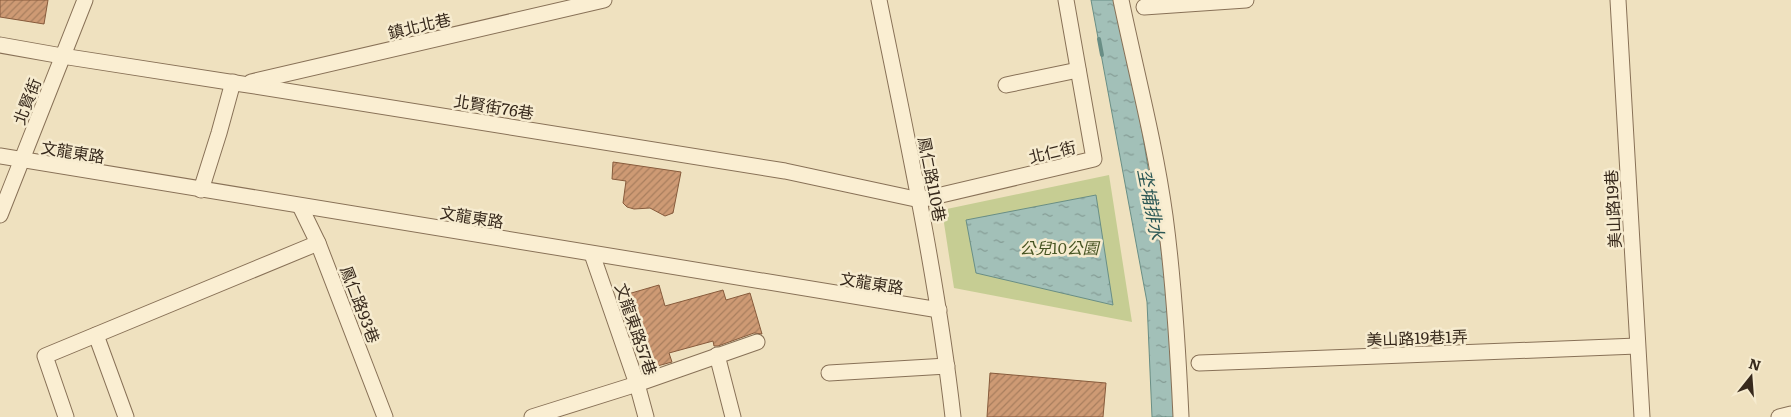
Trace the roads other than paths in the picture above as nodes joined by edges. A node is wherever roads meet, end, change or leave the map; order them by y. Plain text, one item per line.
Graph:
1 (85, 0) edge
2 (604, 0) edge
3 (879, 0) edge
4 (1066, 0) edge
5 (1121, 0) edge
6 (1246, 0) edge
7 (1618, 0) edge
8 (1144, 7) dead end
9 (0, 45) edge
10 (62, 56) junction
11 (1078, 70) junction
12 (237, 83) junction
13 (1006, 85) dead end
14 (0, 156) edge
15 (22, 160) junction
16 (201, 190) junction
17 (920, 200) junction
18 (300, 206) junction
19 (0, 215) edge
20 (318, 243) junction
21 (592, 254) junction
22 (939, 310) junction
23 (96, 335) junction
24 (757, 342) dead end
25 (1637, 346) junction
26 (717, 355) junction
27 (1199, 363) dead end
28 (947, 366) junction
29 (829, 373) dead end
30 (637, 384) junction
31 (1791, 414) edge
32 (66, 417) edge
33 (126, 417) edge
34 (385, 417) edge
35 (532, 417) edge
36 (646, 417) edge
37 (733, 417) edge
38 (953, 417) edge
39 (1182, 417) edge
40 (1642, 417) edge
41 (1779, 417) edge

1 - 10 street, 北賢街
2 - 12 street, 鎮北北巷
3 - 17 street, 鳳仁路110巷
4 - 11 street, 北仁街
5 - 39 street
6 - 8 street
7 - 25 street, 美山路19巷
9 - 10 street, 北賢街76巷
10 - 12 street, 北賢街76巷
10 - 15 street, 北賢街
11 - 13 street
11 - 17 street, 北仁街
12 - 16 street
12 - 17 street, 北賢街76巷
14 - 15 street, 文龍東路
15 - 16 street, 文龍東路
15 - 19 street, 北賢街
16 - 18 street, 文龍東路
17 - 22 street, 鳳仁路110巷
18 - 20 street, 鳳仁路93巷
18 - 21 street, 文龍東路
20 - 23 street
20 - 34 street, 鳳仁路93巷
21 - 22 street, 文龍東路
21 - 30 street, 文龍東路57巷
22 - 28 street, 鳳仁路110巷
23 - 32 street
23 - 33 street
24 - 26 street
25 - 27 street, 美山路19巷1弄
25 - 40 street, 美山路19巷
26 - 30 street
26 - 37 street
28 - 29 street
28 - 38 street, 鳳仁路110巷
30 - 35 street
30 - 36 street, 文龍東路57巷
31 - 41 street

